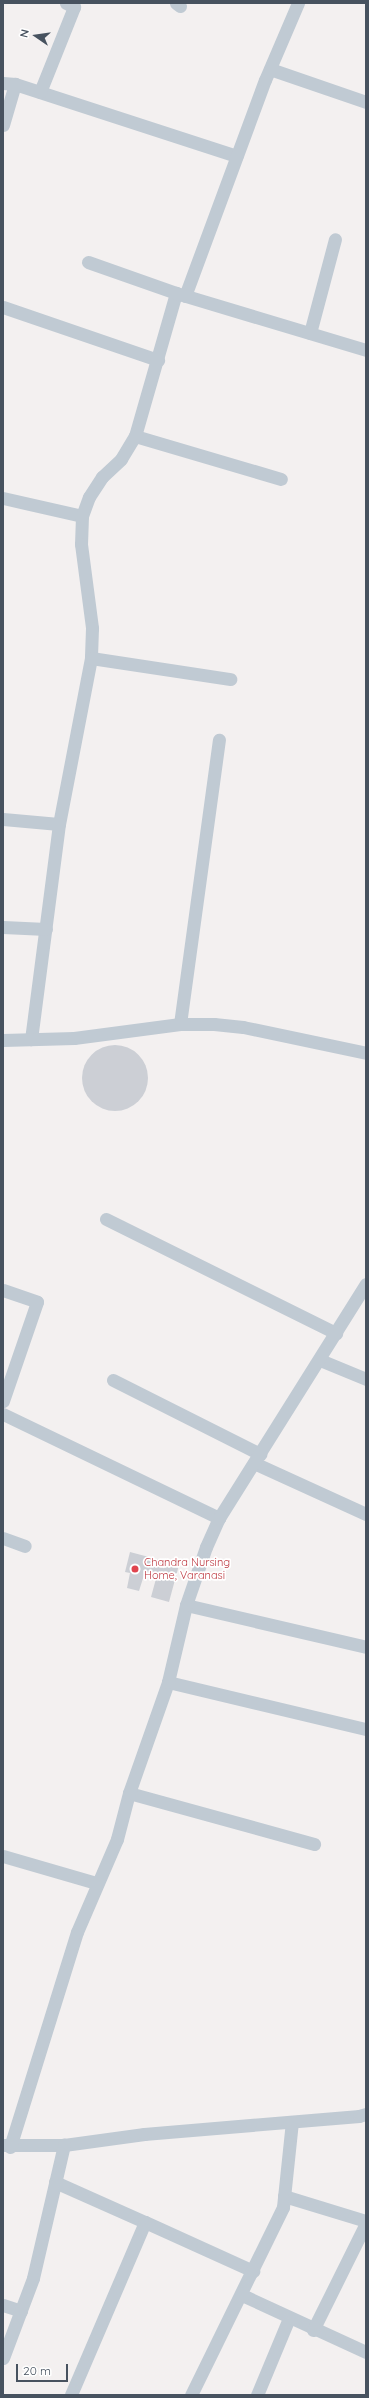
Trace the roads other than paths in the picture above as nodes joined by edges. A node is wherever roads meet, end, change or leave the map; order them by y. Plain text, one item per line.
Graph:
1 (66, 3) edge
2 (298, 3) edge
3 (270, 69) junction
4 (9, 84) edge
5 (40, 92) junction
6 (366, 102) edge
7 (3, 125) edge
8 (238, 156) junction
9 (335, 239) dead end
10 (88, 262) dead end
11 (181, 295) junction
12 (3, 307) edge
13 (310, 333) junction
14 (366, 350) edge
15 (158, 360) junction
16 (135, 436) junction
17 (281, 479) dead end
18 (3, 498) edge
19 (82, 516) junction
20 (91, 658) junction
21 (230, 679) dead end
22 (219, 740) dead end
23 (3, 819) edge
24 (59, 824) junction
25 (3, 927) edge
26 (46, 929) junction
27 (180, 1024) junction
28 (30, 1039) junction
29 (3, 1040) edge
30 (366, 1053) edge
31 (106, 1219) dead end
32 (3, 1290) edge
33 (364, 1290) edge
34 (336, 1333) junction
35 (320, 1360) junction
36 (366, 1379) edge
37 (113, 1380) dead end
38 (3, 1402) edge
39 (3, 1414) edge
40 (257, 1458) junction
41 (366, 1514) edge
42 (220, 1518) junction
43 (3, 1538) edge
44 (25, 1546) dead end
45 (186, 1605) junction
46 (366, 1647) edge
47 (168, 1682) junction
48 (366, 1729) edge
49 (128, 1793) junction
50 (314, 1844) dead end
51 (3, 1856) edge
52 (96, 1884) junction
53 (366, 2114) edge
54 (292, 2122) junction
55 (64, 2145) junction
56 (6, 2146) edge
57 (55, 2182) junction
58 (284, 2196) junction
59 (145, 2222) junction
60 (366, 2222) edge
61 (253, 2271) junction
62 (242, 2295) junction
63 (3, 2305) edge
64 (21, 2311) junction
65 (289, 2318) junction
66 (313, 2330) junction
67 (366, 2352) edge
68 (3, 2358) edge
69 (71, 2395) edge
70 (191, 2395) edge
71 (257, 2395) edge

1 - 5 street
2 - 3 street
3 - 6 street
3 - 8 street
4 - 5 street
4 - 7 street
5 - 8 street
8 - 11 street
9 - 13 street
10 - 11 street
11 - 13 street
11 - 15 street
12 - 15 street
13 - 14 street
15 - 16 street
16 - 17 street
16 - 19 street
18 - 19 street
19 - 20 street
20 - 21 street
20 - 24 street
22 - 27 street
23 - 24 street
24 - 26 street
25 - 26 street
26 - 28 street
27 - 28 street
27 - 30 street
28 - 29 street
31 - 34 street
32 - 38 street
33 - 34 street
34 - 35 street
35 - 36 street
35 - 40 street
37 - 40 street
39 - 42 street
40 - 41 street
40 - 42 street
42 - 45 street
43 - 44 street
45 - 46 street
45 - 47 street
47 - 48 street
47 - 49 street
49 - 50 street
49 - 52 street
51 - 52 street
52 - 56 street
53 - 54 street
54 - 55 street
54 - 58 street
55 - 56 street
55 - 57 street
57 - 59 street
57 - 64 street
58 - 60 street
58 - 61 street
59 - 61 street
59 - 69 street
60 - 66 street
61 - 62 street
62 - 65 street
62 - 70 street
63 - 64 street
64 - 68 street
65 - 66 street
65 - 71 street
66 - 67 street

